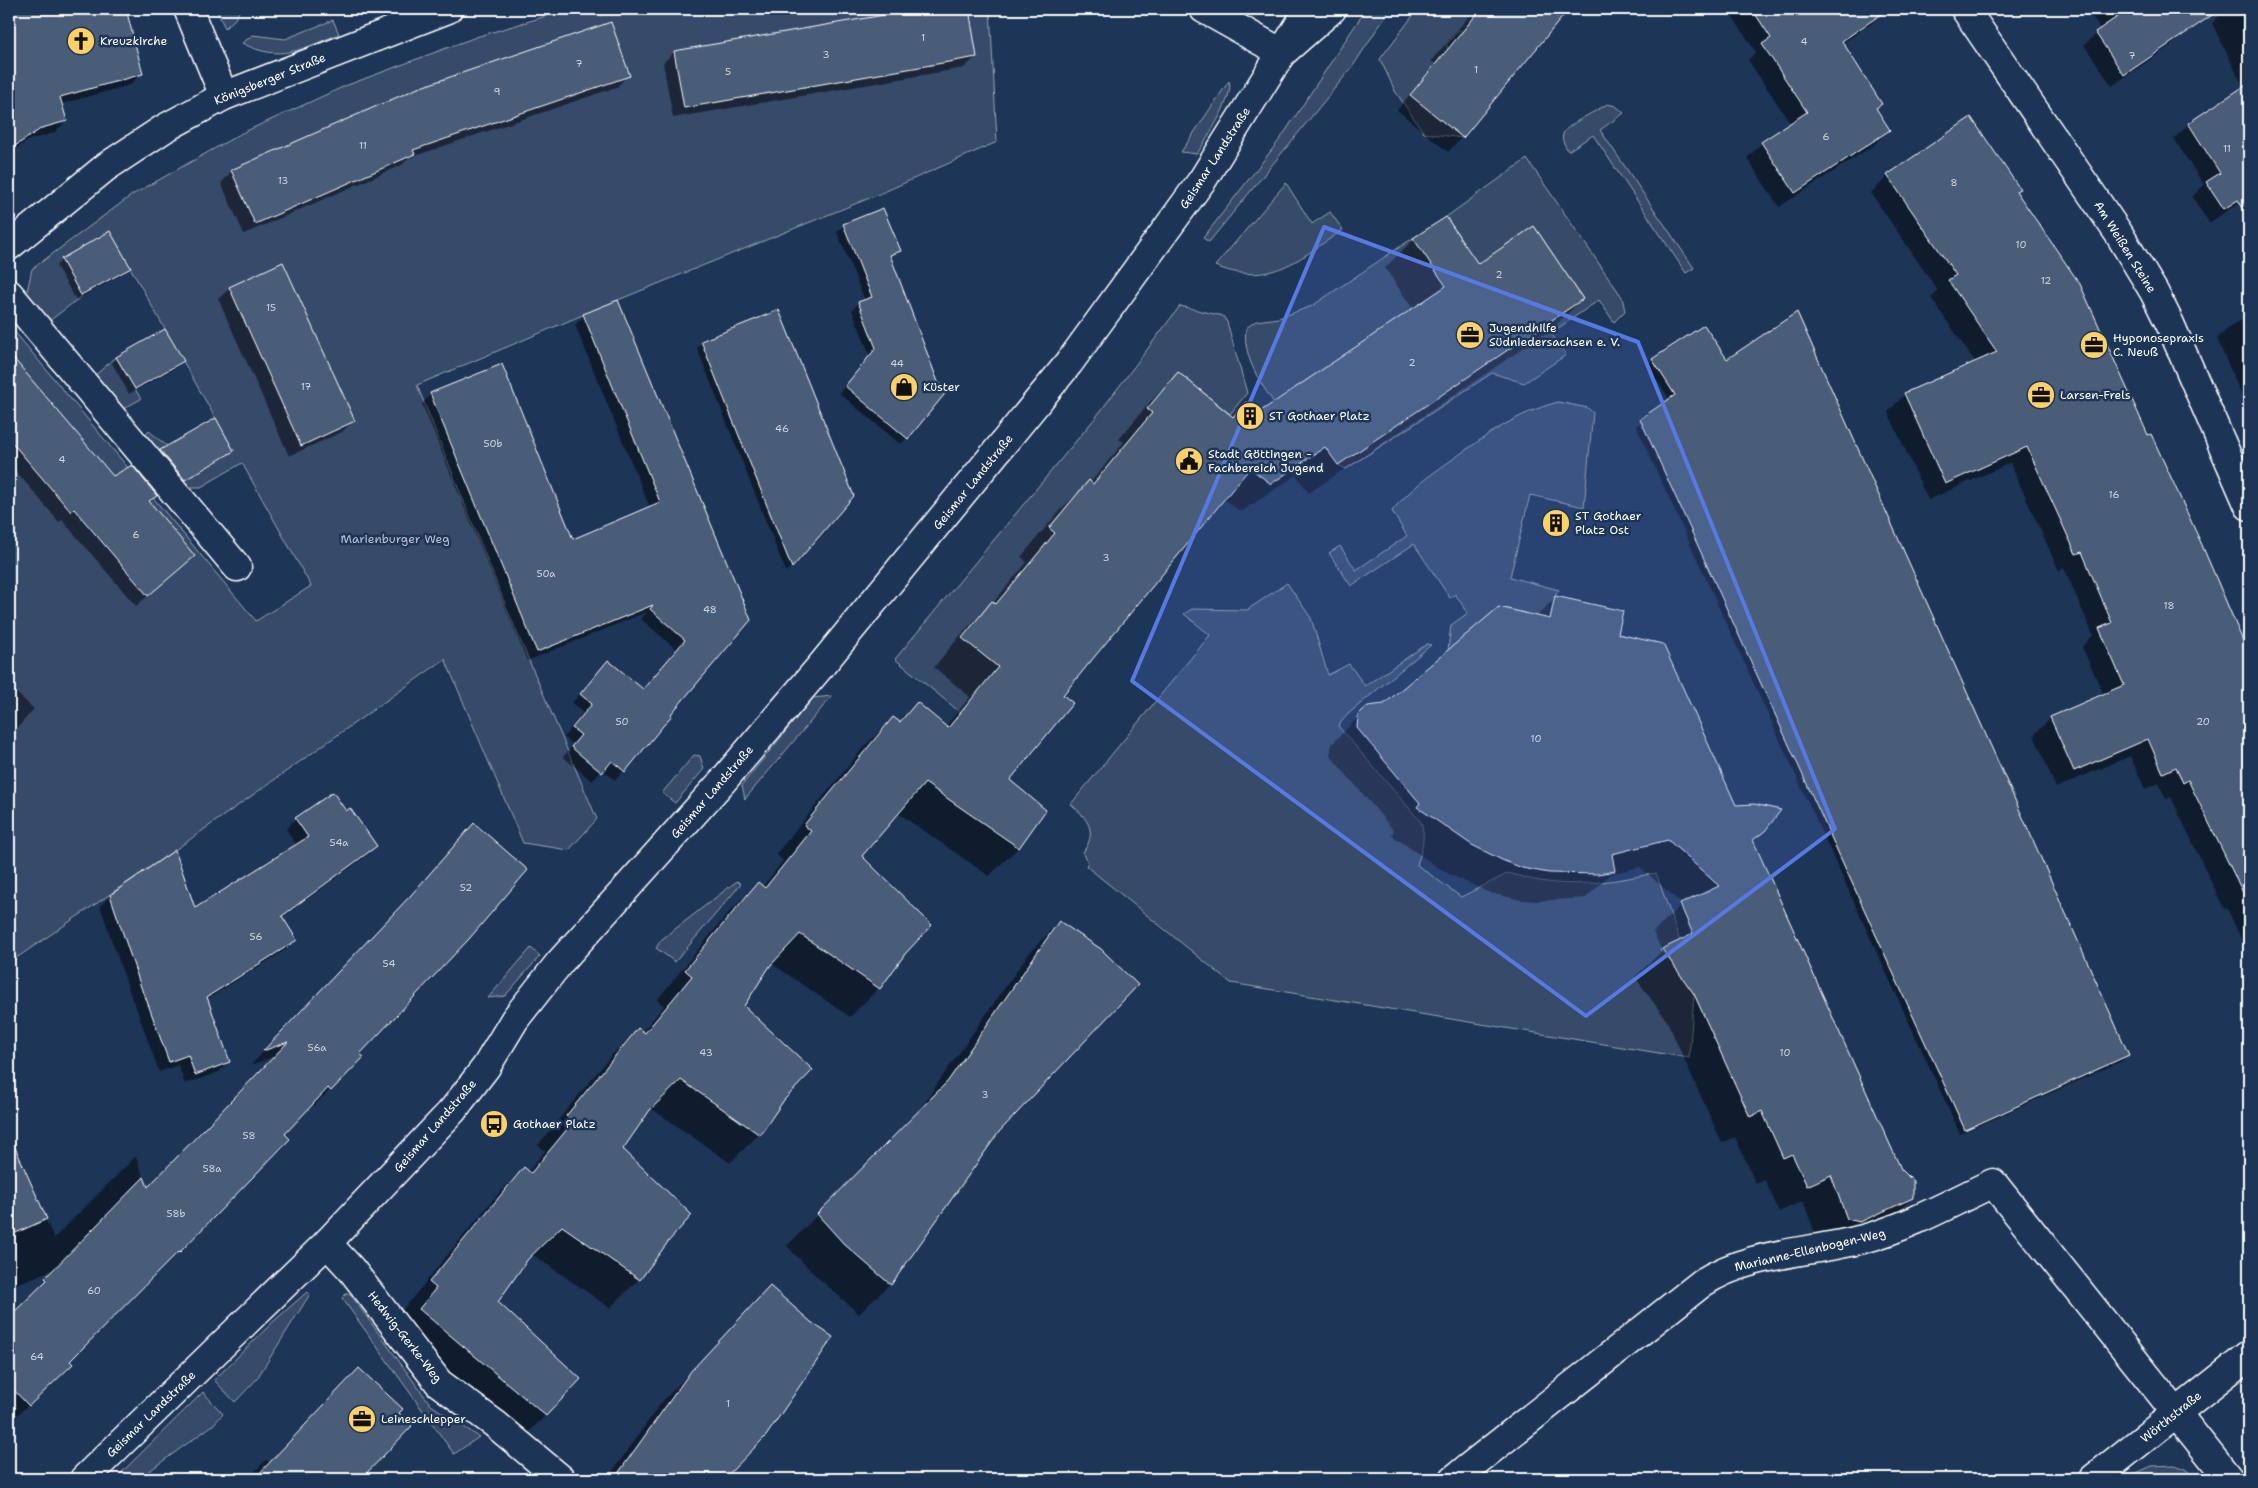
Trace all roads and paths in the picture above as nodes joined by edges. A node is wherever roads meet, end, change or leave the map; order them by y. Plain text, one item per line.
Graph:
1 (188, 9) edge
2 (448, 9) edge
3 (1204, 9) edge
4 (1309, 9) edge
5 (1332, 9) edge
6 (1965, 9) edge
7 (1282, 53) junction
8 (224, 96) junction
9 (9, 246) edge
10 (9, 294) edge
11 (2249, 506) edge
12 (238, 567) dead end
13 (327, 1243) junction
14 (2249, 1355) edge
15 (2176, 1413) junction
16 (84, 1479) edge
17 (561, 1479) edge
18 (1454, 1479) edge
19 (2094, 1479) edge
20 (2229, 1479) edge

1 - 8 street
2 - 8 street, Königsberger Straße
3 - 7 street
4 - 7 street, Geismar Landstraße
5 - 7 street, Geismar Landstraße
6 - 11 street, Am Weißen Steine
7 - 13 street, Geismar Landstraße
8 - 9 street, Königsberger Straße
10 - 12 street
13 - 16 street, Geismar Landstraße
13 - 17 street, Hedwig-Gerke-Weg
14 - 15 street, Wörthstraße
15 - 18 street, Marianne-Ellenbogen-Weg
15 - 19 street, Wörthstraße
15 - 20 street

